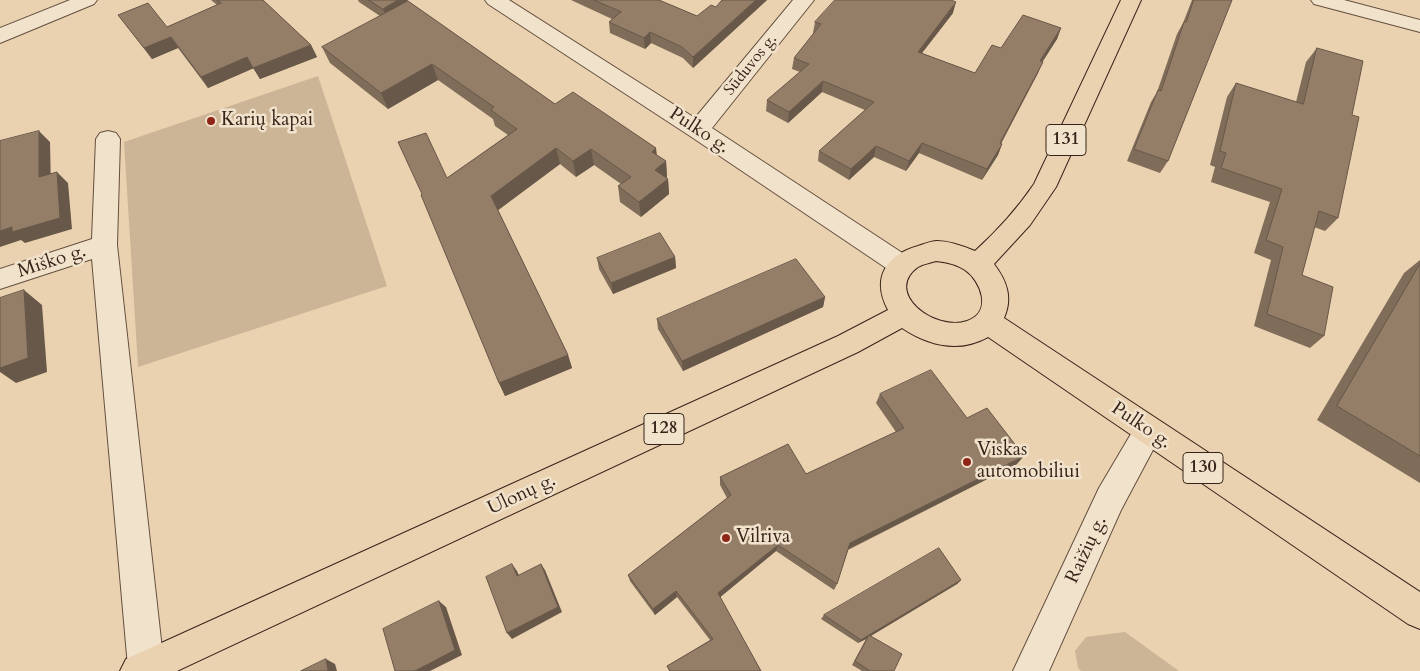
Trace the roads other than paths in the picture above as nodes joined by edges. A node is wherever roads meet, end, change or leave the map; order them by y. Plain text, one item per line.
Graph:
1 (87, 0) edge
2 (495, 0) edge
3 (804, 0) edge
4 (1132, 0) edge
5 (1320, 0) edge
6 (1420, 26) edge
7 (0, 36) edge
8 (698, 130) junction
9 (108, 139) dead end
10 (104, 245) junction
11 (977, 264) junction
12 (901, 265) junction
13 (0, 279) edge
14 (904, 314) junction
15 (988, 322) junction
16 (1148, 431) junction
17 (1420, 612) edge
18 (142, 669) edge
19 (1031, 671) edge

1 - 7 street
2 - 8 street, Pulko g.
3 - 8 street, Sūduvos g.
4 - 11 main road, 131
5 - 6 street
8 - 12 street, Pulko g.
9 - 10 street
10 - 13 street, Miško g.
10 - 18 street
11 - 12 main road
11 - 15 main road
12 - 14 main road
14 - 15 main road
14 - 18 main road, Ulonų g. / 128
15 - 16 main road, Pulko g. / 130
16 - 17 main road, Pulko g. / 130
16 - 19 street, Raižių g.

